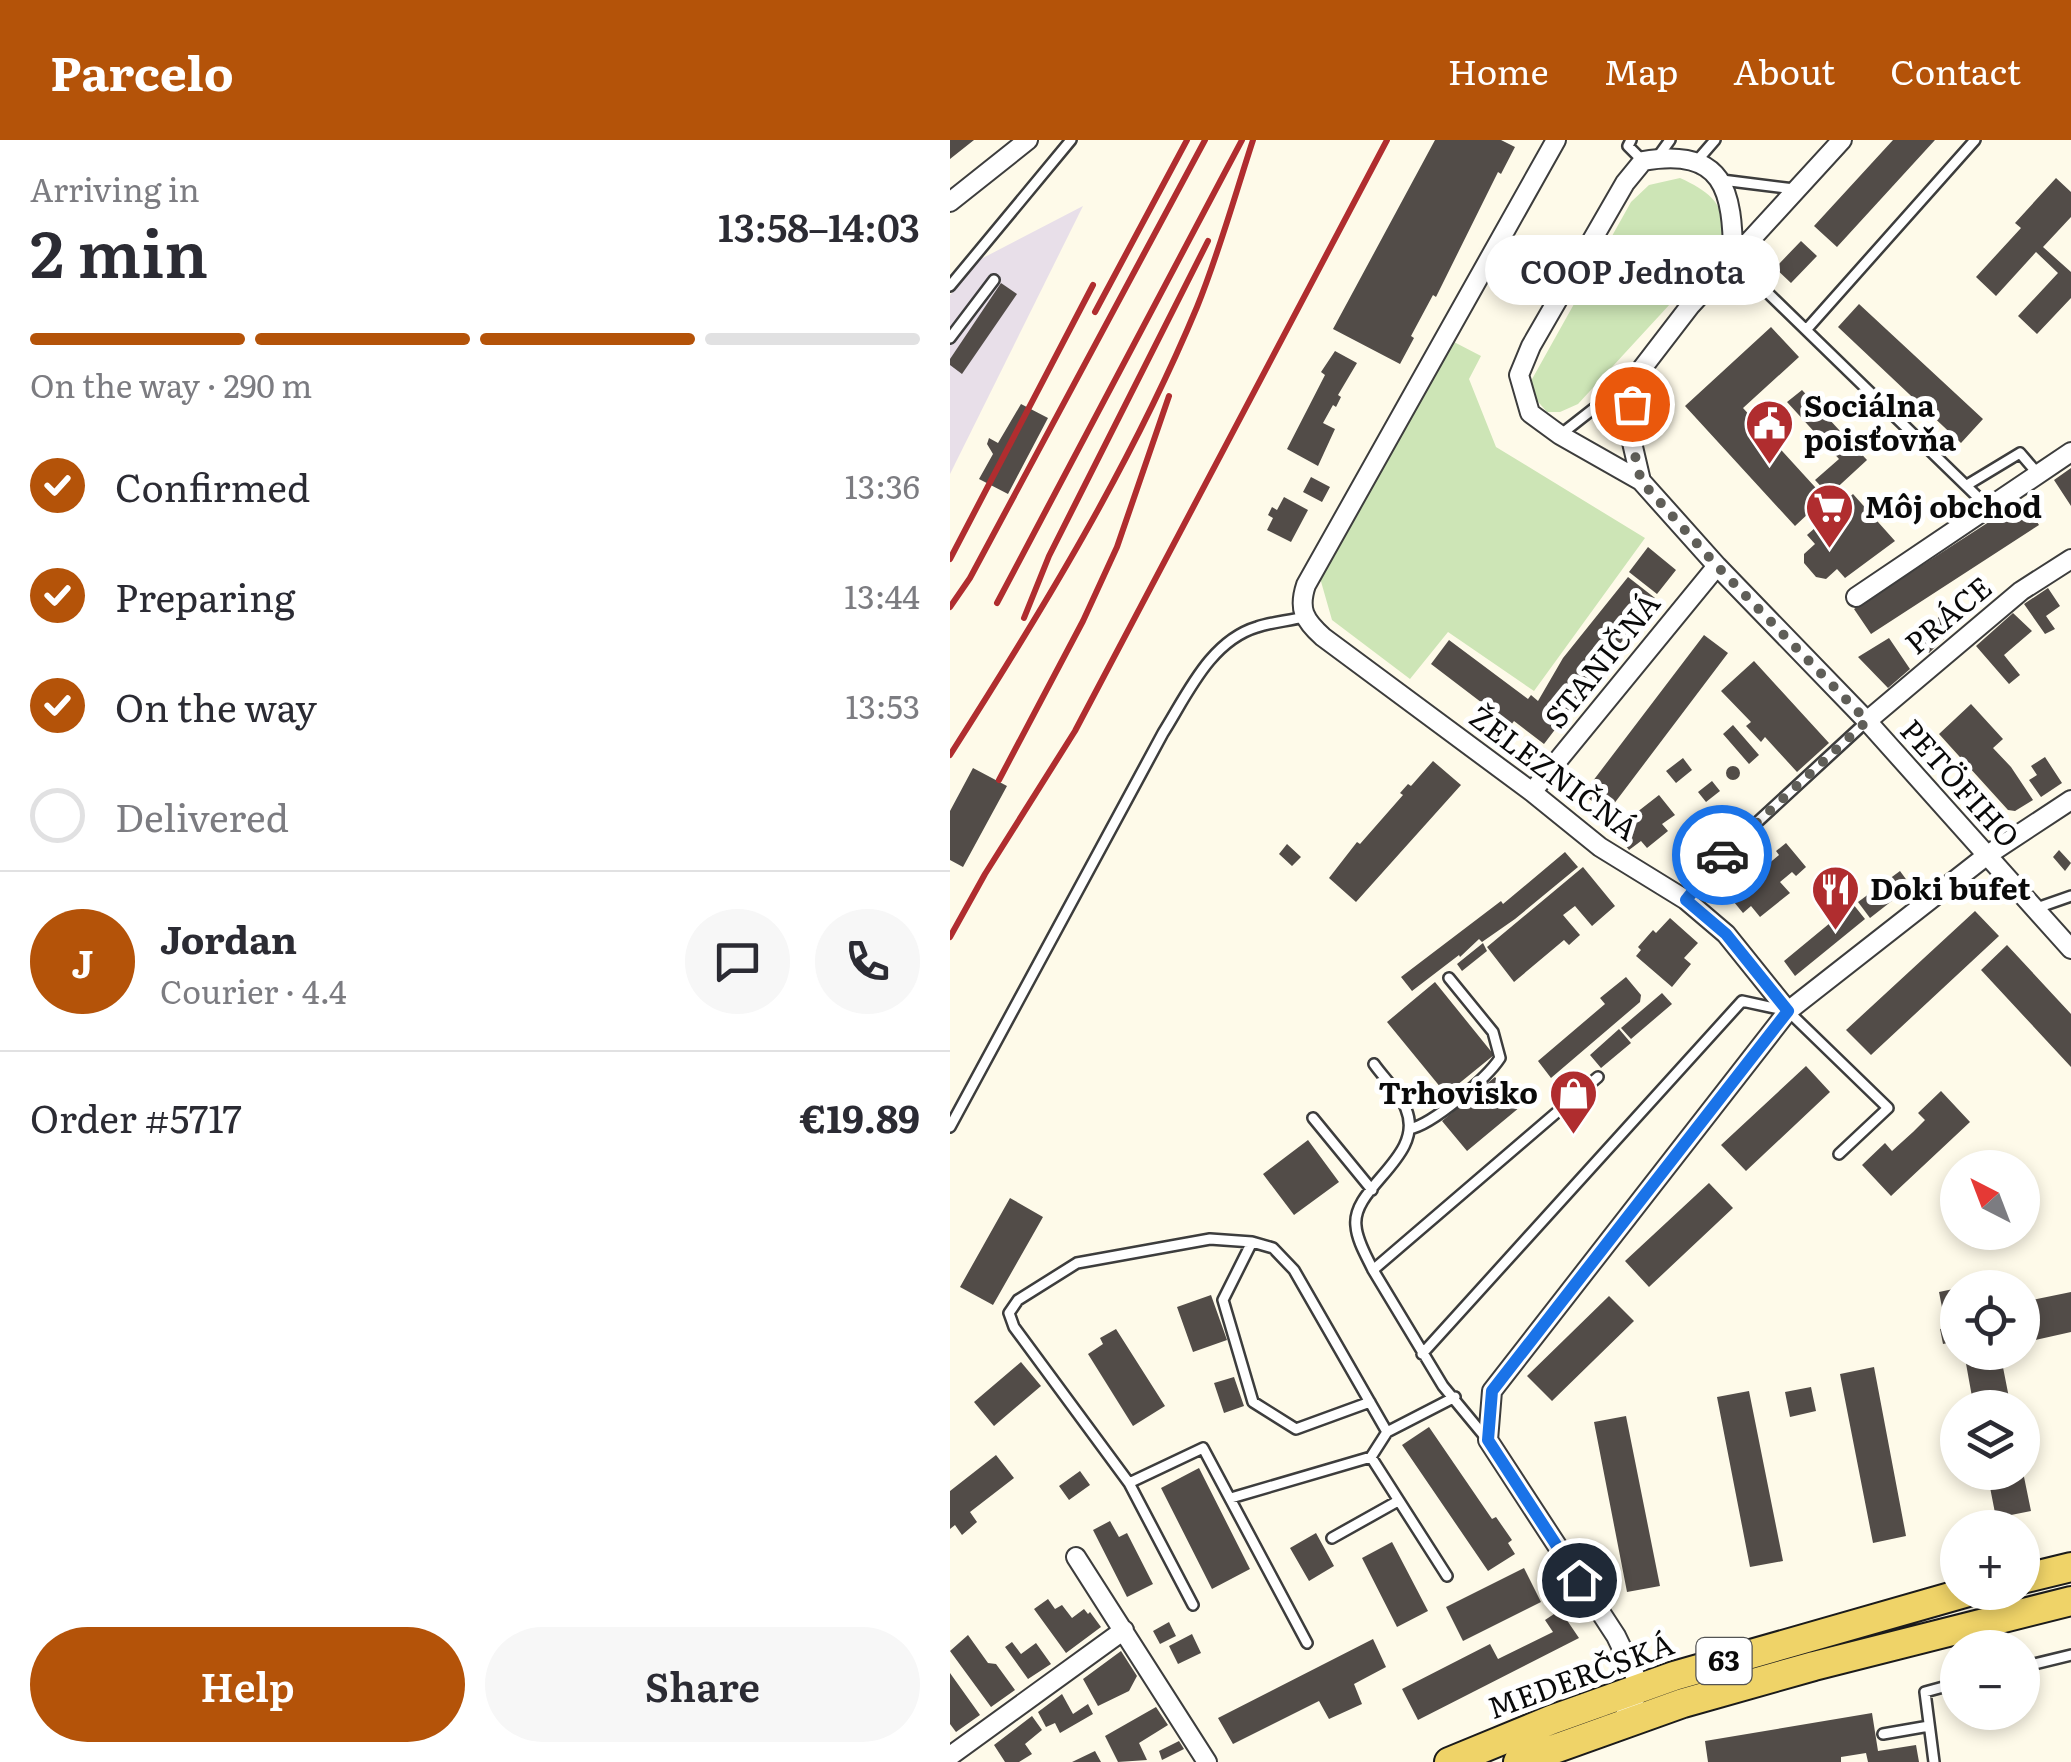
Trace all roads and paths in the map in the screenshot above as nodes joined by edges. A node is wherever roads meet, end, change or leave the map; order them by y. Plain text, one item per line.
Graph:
1 (1028, 140) edge
2 (1071, 140) edge
3 (1556, 140) edge
4 (1631, 140) edge
5 (1670, 140) edge
6 (1715, 140) edge
7 (1842, 140) edge
8 (1975, 140) edge
9 (1650, 159) junction
10 (1695, 162) junction
11 (1722, 180) junction
12 (1797, 189) junction
13 (950, 202) edge
14 (1733, 260) junction
15 (994, 280) dead end
16 (950, 286) edge
17 (1806, 330) junction
18 (950, 338) edge
19 (1637, 375) junction
20 (1560, 436) junction
21 (2071, 452) edge
22 (2038, 474) junction
23 (1641, 481) junction
24 (1966, 485) junction
25 (1989, 508) junction
26 (2071, 559) edge
27 (1717, 566) junction
28 (1856, 597) dead end
29 (1304, 617) junction
30 (1867, 721) junction
31 (1532, 792) junction
32 (2071, 800) edge
33 (1986, 856) junction
34 (2071, 896) edge
35 (1686, 900) junction
36 (2034, 909) junction
37 (2071, 949) edge
38 (1448, 978) dead end
39 (1788, 1011) junction
40 (1374, 1064) dead end
41 (1598, 1077) dead end
42 (1312, 1118) dead end
43 (950, 1126) edge
44 (1408, 1129) junction
45 (1839, 1154) dead end
46 (1372, 1190) junction
47 (1252, 1242) junction
48 (1373, 1270) junction
49 (1422, 1354) junction
50 (1454, 1397) junction
51 (1370, 1402) junction
52 (1387, 1432) junction
53 (1488, 1440) junction
54 (1371, 1457) junction
55 (1129, 1483) junction
56 (1231, 1498) junction
57 (1398, 1501) junction
58 (1332, 1538) dead end
59 (1076, 1557) dead end
60 (2071, 1567) edge
61 (2040, 1575) edge
62 (1447, 1576) dead end
63 (1940, 1600) edge
64 (2071, 1600) edge
65 (1193, 1604) dead end
66 (1124, 1630) junction
67 (1307, 1643) dead end
68 (2071, 1654) edge
69 (2040, 1662) edge
70 (1642, 1688) junction
71 (1940, 1688) edge
72 (1620, 1724) junction
73 (1930, 1726) junction
74 (1884, 1734) dead end
75 (950, 1756) edge
76 (1208, 1762) edge
77 (1450, 1762) edge
78 (1518, 1762) edge
79 (1934, 1762) edge

1 - 13 street
2 - 16 lane
3 - 29 street
4 - 9 lane
5 - 9 lane
6 - 10 lane
7 - 12 street
8 - 17 lane
9 - 10 street
9 - 20 street, PETÖFIHO
10 - 11 street
11 - 12 lane
11 - 14 street
12 - 14 street
14 - 17 lane
14 - 19 street
15 - 18 lane
17 - 24 lane
19 - 20 lane
19 - 23 street, PETÖFIHO
20 - 23 street, PETÖFIHO
21 - 22 street
22 - 24 lane
22 - 25 street
23 - 27 street, PETÖFIHO
24 - 25 lane
25 - 28 street
26 - 30 street, PRÁCE
27 - 30 street, PETÖFIHO
27 - 31 street, STANIČNÁ
29 - 31 street, ŽELEZNIČNÁ
29 - 43 lane
30 - 33 street, PETÖFIHO
30 - 35 lane
31 - 35 street, ŽELEZNIČNÁ
32 - 33 street
33 - 36 street, PETÖFIHO
33 - 39 street
34 - 36 lane
35 - 39 street, ŽELEZNIČNÁ
36 - 37 street, PETÖFIHO
38 - 44 lane
39 - 45 lane
39 - 49 lane
39 - 53 street
40 - 44 lane
41 - 48 lane
42 - 46 lane
44 - 46 lane
46 - 48 lane
47 - 51 lane
47 - 51 lane
47 - 55 lane
48 - 49 lane
49 - 50 lane
50 - 52 lane
50 - 53 lane
51 - 52 lane
52 - 54 lane
53 - 70 street
54 - 56 lane
54 - 57 lane
55 - 56 lane
55 - 65 lane
56 - 67 lane
57 - 58 lane
57 - 62 lane
59 - 66 street
60 - 61 main road
63 - 70 main road, MEDERČSKÁ / 63
64 - 72 main road, MEDERČSKÁ / 63
66 - 75 street
66 - 76 street
68 - 69 lane
70 - 72 street
70 - 77 main road, MEDERČSKÁ / 63
71 - 73 lane
72 - 78 main road, MEDERČSKÁ / 63
73 - 74 lane
73 - 79 lane

